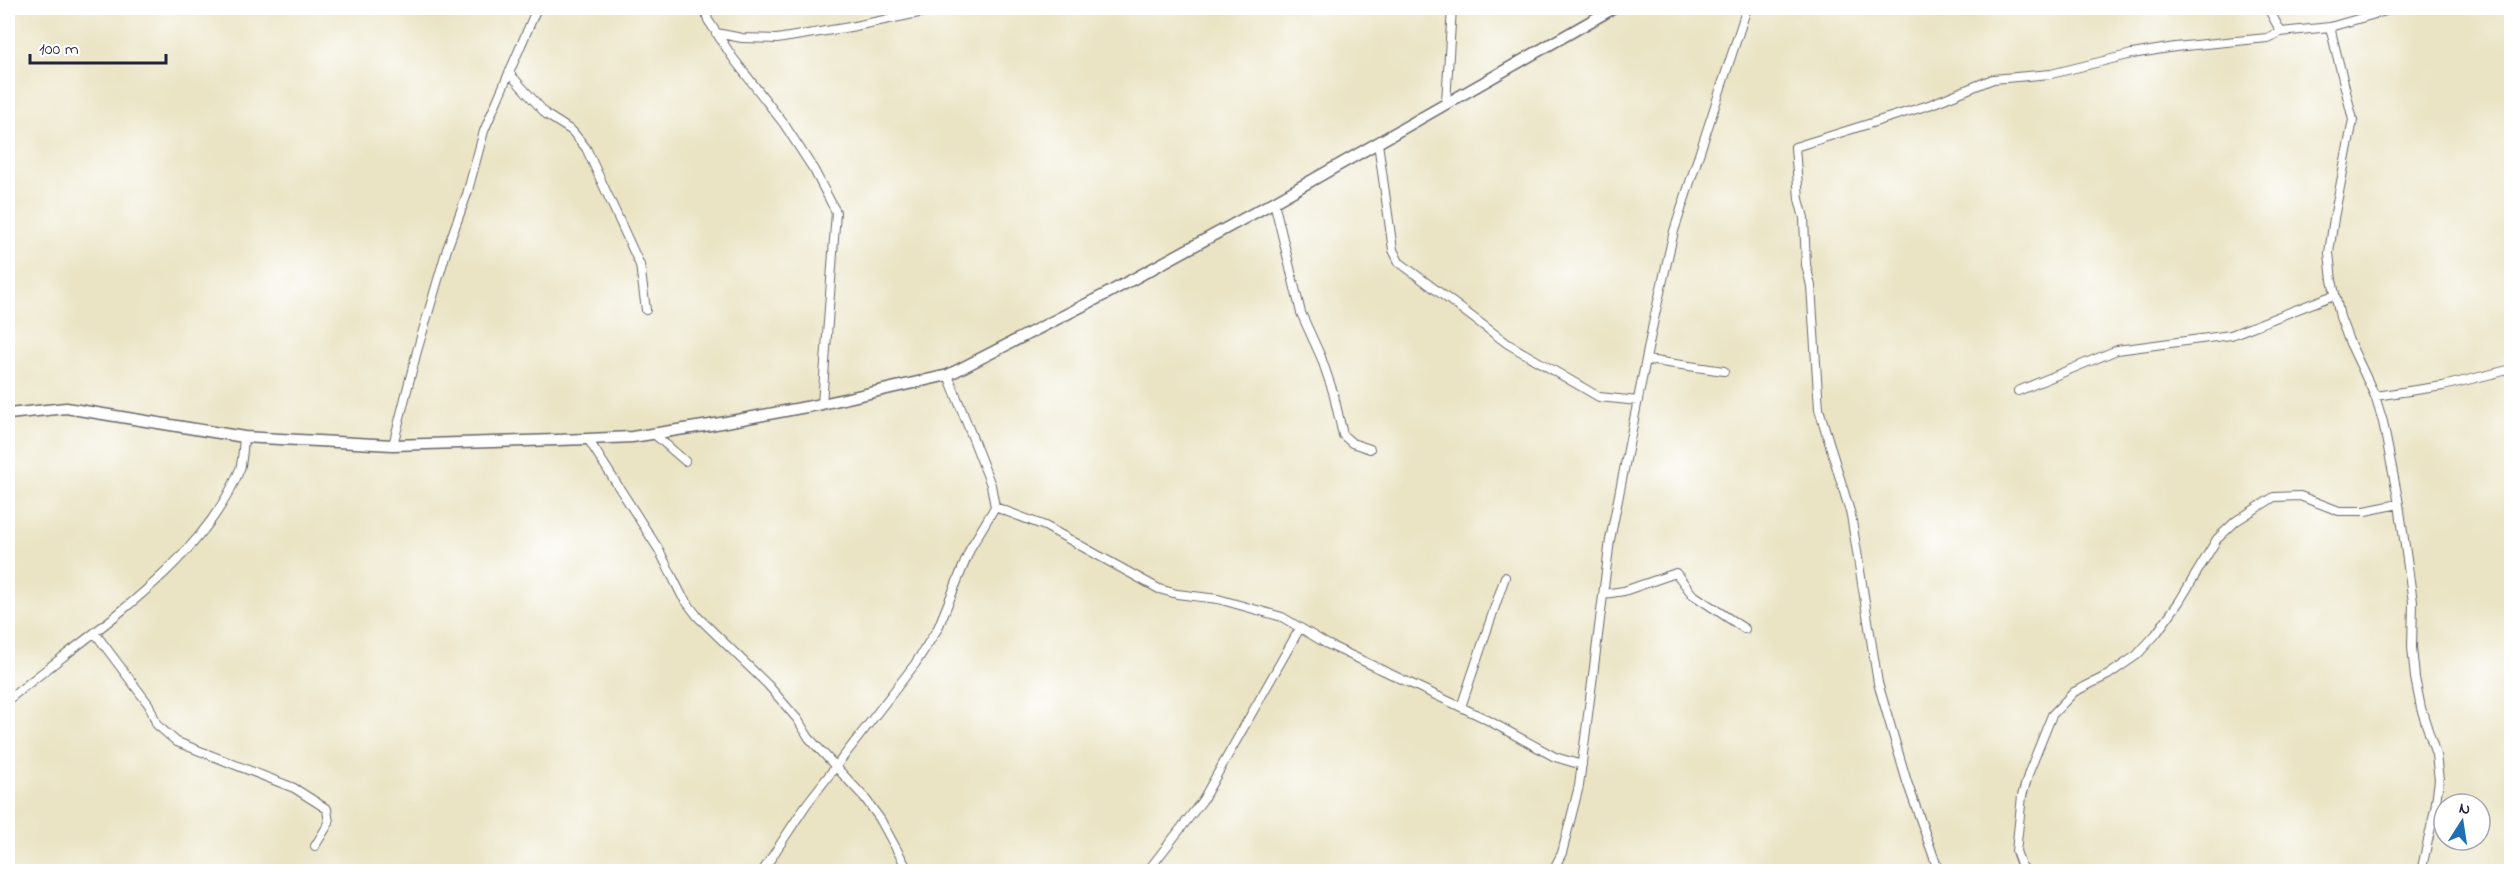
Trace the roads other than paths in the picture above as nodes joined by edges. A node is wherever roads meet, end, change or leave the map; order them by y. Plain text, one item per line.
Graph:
1 (537, 8) edge
2 (705, 8) edge
3 (943, 8) edge
4 (1452, 8) edge
5 (1614, 8) edge
6 (1747, 8) edge
7 (2268, 8) edge
8 (2396, 8) edge
9 (2330, 27) junction
10 (2281, 32) junction
11 (716, 33) junction
12 (510, 74) junction
13 (1446, 102) junction
14 (1378, 143) junction
15 (1274, 202) junction
16 (2334, 295) junction
17 (646, 310) dead end
18 (1647, 360) junction
19 (2511, 369) edge
20 (1724, 371) dead end
21 (948, 375) junction
22 (2018, 392) dead end
23 (2375, 396) junction
24 (1638, 401) junction
25 (822, 404) junction
26 (8, 414) edge
27 (654, 434) junction
28 (244, 437) junction
29 (588, 439) junction
30 (393, 445) junction
31 (1370, 449) dead end
32 (685, 461) dead end
33 (2398, 504) junction
34 (995, 507) junction
35 (1505, 577) dead end
36 (1604, 594) junction
37 (1300, 628) junction
38 (1744, 630) dead end
39 (95, 633) junction
40 (8, 700) edge
41 (1461, 707) junction
42 (1582, 765) junction
43 (836, 766) junction
44 (315, 846) dead end
45 (762, 872) edge
46 (909, 872) edge
47 (1147, 872) edge
48 (1552, 872) edge
49 (1939, 872) edge
50 (2027, 872) edge
51 (2421, 872) edge

1 - 12 street
2 - 11 street
3 - 11 street
4 - 13 street
5 - 13 street
6 - 18 street
7 - 10 street
8 - 9 street
9 - 10 street
9 - 16 street
10 - 49 street
11 - 25 street
12 - 17 street
12 - 30 street
13 - 14 street
14 - 15 street
14 - 24 street
15 - 21 street
15 - 31 street
16 - 22 street
16 - 23 street
18 - 20 street
18 - 24 street
19 - 23 street
21 - 25 street
21 - 34 street
23 - 33 street
24 - 36 street
25 - 27 street
26 - 28 street
27 - 29 street
27 - 32 street
28 - 30 street
28 - 39 street
29 - 30 street
29 - 43 street
33 - 50 street
33 - 51 street
34 - 37 street
34 - 43 street
35 - 41 street
36 - 38 street
36 - 42 street
37 - 41 street
37 - 47 street
39 - 40 street
39 - 44 street
41 - 42 street
42 - 48 street
43 - 45 street
43 - 46 street

